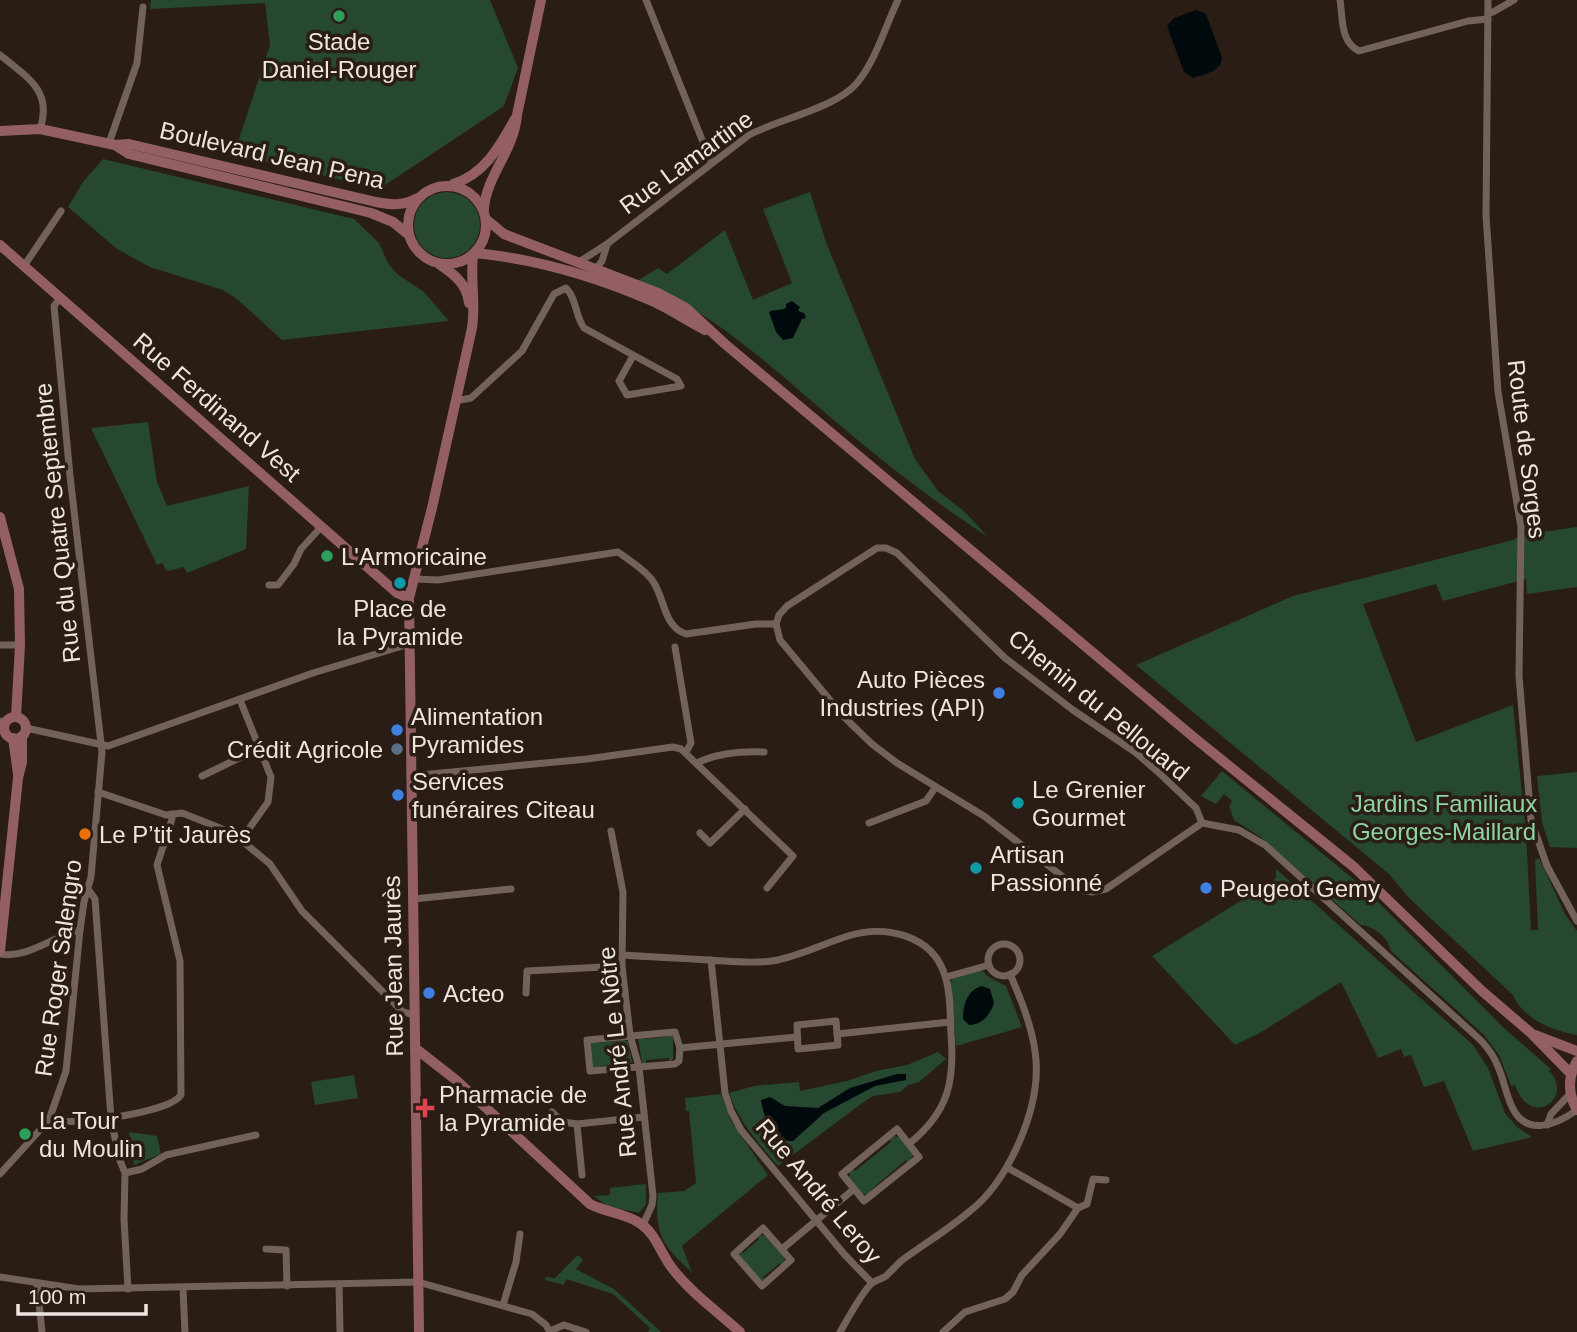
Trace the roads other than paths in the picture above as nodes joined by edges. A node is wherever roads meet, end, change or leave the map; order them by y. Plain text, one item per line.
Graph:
1 (541, 0) edge
2 (646, 0) edge
3 (898, 0) edge
4 (1340, 0) edge
5 (1488, 0) edge
6 (1514, 0) edge
7 (143, 7) dead end
8 (1488, 16) junction
9 (0, 55) edge
10 (517, 115) junction
11 (40, 129) junction
12 (0, 133) edge
13 (112, 144) junction
14 (711, 162) junction
15 (451, 185) junction
16 (418, 198) junction
17 (61, 211) dead end
18 (485, 215) junction
19 (409, 235) junction
20 (607, 244) junction
21 (0, 245) edge
22 (474, 254) junction
23 (579, 261) junction
24 (439, 264) junction
25 (24, 266) junction
26 (598, 269) junction
27 (573, 271) junction
28 (60, 298) junction
29 (472, 328) junction
30 (714, 334) junction
31 (633, 356) junction
32 (455, 401) junction
33 (0, 517) edge
34 (322, 526) junction
35 (415, 579) junction
36 (269, 585) dead end
37 (409, 598) junction
38 (776, 624) junction
39 (409, 644) junction
40 (0, 645) edge
41 (20, 645) junction
42 (675, 647) dead end
43 (240, 700) junction
44 (16, 717) junction
45 (2, 722) edge
46 (20, 734) junction
47 (101, 746) junction
48 (260, 748) junction
49 (686, 752) junction
50 (764, 752) dead end
51 (697, 763) junction
52 (202, 776) dead end
53 (410, 776) junction
54 (935, 788) junction
55 (98, 792) junction
56 (745, 809) junction
57 (171, 814) junction
58 (869, 823) dead end
59 (1202, 823) junction
60 (611, 831) dead end
61 (700, 832) dead end
62 (241, 840) junction
63 (5, 858) edge
64 (767, 888) dead end
65 (88, 889) junction
66 (511, 889) dead end
67 (414, 899) junction
68 (1577, 921) edge
69 (80, 930) junction
70 (0, 952) edge
71 (622, 956) junction
72 (711, 960) junction
73 (989, 965) junction
74 (622, 966) junction
75 (1010, 974) junction
76 (946, 977) junction
77 (526, 993) dead end
78 (415, 1016) junction
79 (950, 1022) junction
80 (1531, 1033) junction
81 (838, 1034) junction
82 (630, 1035) junction
83 (797, 1037) junction
84 (721, 1044) junction
85 (415, 1048) junction
86 (680, 1048) junction
87 (1577, 1051) edge
88 (1577, 1061) edge
89 (639, 1067) junction
90 (1571, 1074) junction
91 (1570, 1094) junction
92 (1577, 1110) edge
93 (552, 1112) dead end
94 (644, 1117) junction
95 (111, 1118) junction
96 (49, 1120) junction
97 (577, 1124) junction
98 (1547, 1125) junction
99 (256, 1135) dead end
100 (910, 1143) junction
101 (1008, 1168) junction
102 (125, 1173) junction
103 (0, 1174) edge
104 (582, 1175) dead end
105 (1106, 1180) dead end
106 (854, 1189) junction
107 (1078, 1208) junction
108 (816, 1220) junction
109 (643, 1225) junction
110 (520, 1234) dead end
111 (266, 1249) dead end
112 (782, 1249) junction
113 (0, 1277) edge
114 (418, 1282) junction
115 (37, 1283) junction
116 (872, 1283) junction
117 (339, 1284) junction
118 (287, 1286) junction
119 (183, 1288) junction
120 (128, 1289) junction
121 (503, 1305) junction
122 (550, 1331) edge
123 (41, 1332) edge
124 (185, 1332) edge
125 (340, 1332) edge
126 (419, 1332) edge
127 (586, 1332) edge
128 (740, 1332) edge
129 (840, 1332) edge
130 (943, 1332) edge

1 - 10 main road
2 - 14 street
3 - 14 street, Rue Lamartine
4 - 8 street
5 - 8 street, Route de Sorges
6 - 8 street
7 - 13 street
8 - 68 street, Route de Sorges
9 - 11 street
10 - 15 main road
10 - 18 main road
11 - 12 main road, Boulevard Jean Pena
11 - 13 main road, Boulevard Jean Pena
13 - 16 main road, Boulevard Jean Pena
13 - 19 main road, Boulevard Jean Pena
14 - 20 street, Rue Lamartine
15 - 16 main road
15 - 18 main road
16 - 19 main road
17 - 25 street
18 - 22 main road
18 - 23 main road
19 - 24 main road
20 - 23 street, Rue Lamartine
20 - 26 street, Rue Lamartine
21 - 25 main road, Rue Ferdinand Vest
22 - 24 main road
22 - 27 main road
22 - 29 main road
23 - 26 main road
24 - 29 main road
25 - 28 main road, Rue Ferdinand Vest
26 - 27 street
26 - 30 main road
27 - 30 main road
28 - 34 main road, Rue Ferdinand Vest
28 - 47 street, Rue du Quatre Septembre
29 - 32 main road, Rue Jean Jaurès
30 - 80 main road
31 - 31 street
31 - 32 street
32 - 35 main road, Rue Jean Jaurès
33 - 41 main road
34 - 36 street
34 - 37 main road, Rue Ferdinand Vest
35 - 37 main road, Rue Jean Jaurès
35 - 38 street
37 - 39 main road, Rue Jean Jaurès
38 - 54 street
38 - 59 street, Chemin du Pellouard
39 - 43 street
39 - 53 main road, Rue Jean Jaurès
40 - 41 street
41 - 44 main road
42 - 49 street
43 - 47 street
43 - 48 street
44 - 45 main road
44 - 46 main road
45 - 46 main road
46 - 47 street
46 - 63 main road
47 - 55 street, Rue Roger Salengro
48 - 52 street
48 - 62 street
49 - 51 street
49 - 53 street
50 - 51 street
51 - 56 street
53 - 67 main road, Rue Jean Jaurès
54 - 58 street
54 - 59 street
55 - 57 street
55 - 65 street, Rue Roger Salengro
56 - 61 street
56 - 64 street
57 - 62 street
57 - 95 street
59 - 98 street
60 - 71 street, Rue André Le Nôtre
62 - 78 street
63 - 70 main road
65 - 69 street, Rue Roger Salengro
65 - 95 street
66 - 67 street
67 - 78 main road, Rue Jean Jaurès
69 - 70 street
69 - 96 street, Rue Roger Salengro
71 - 72 street
71 - 74 street, Rue André Le Nôtre
72 - 76 street
72 - 84 street, Rue André Leroy
73 - 75 street
73 - 75 street
73 - 76 street
74 - 77 street
74 - 82 street, Rue André Le Nôtre
75 - 101 street
76 - 79 street
78 - 85 main road, Rue Jean Jaurès
79 - 81 street
79 - 100 street
80 - 87 main road
80 - 90 main road
81 - 83 street
81 - 83 street
82 - 86 street
82 - 89 street, Rue André Le Nôtre
82 - 89 street
83 - 84 street
84 - 86 street
84 - 108 street, Rue André Leroy
85 - 109 main road
85 - 114 main road, Rue Jean Jaurès
86 - 89 street
88 - 90 main road
89 - 94 street, Rue André Le Nôtre
90 - 91 main road
91 - 92 main road
91 - 98 street
92 - 98 street
93 - 97 street
94 - 97 street
94 - 109 street, Rue André Le Nôtre
95 - 96 street
95 - 102 street
96 - 103 street, Rue Roger Salengro
97 - 104 street
99 - 102 street
100 - 106 street
100 - 106 street
101 - 107 street
101 - 116 street
102 - 120 street
105 - 107 street
106 - 108 street
107 - 130 street
108 - 112 street
108 - 116 street, Rue André Leroy
109 - 128 main road
110 - 121 street
111 - 118 street
112 - 112 street
113 - 115 street
114 - 117 street
114 - 121 street
114 - 126 main road, Rue Jean Jaurès
115 - 120 street
115 - 123 street
116 - 129 street
117 - 118 street
117 - 125 street
118 - 119 street
119 - 120 street
119 - 124 street
121 - 122 street
122 - 127 street

